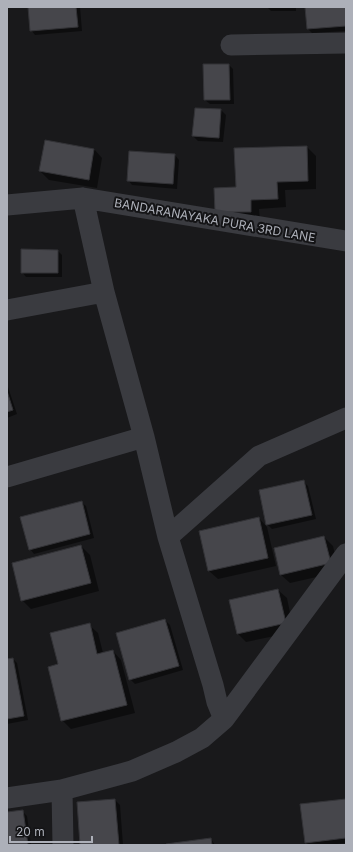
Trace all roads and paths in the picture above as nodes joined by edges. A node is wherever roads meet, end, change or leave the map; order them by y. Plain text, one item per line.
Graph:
1 (346, 43) edge
2 (231, 45) dead end
3 (84, 198) junction
4 (7, 205) edge
5 (346, 241) edge
6 (104, 292) junction
7 (7, 310) edge
8 (346, 418) edge
9 (144, 437) junction
10 (7, 477) edge
11 (168, 537) junction
12 (346, 554) edge
13 (221, 711) junction
14 (62, 790) junction
15 (7, 798) edge
16 (63, 845) edge

1 - 2 street
3 - 4 street, BANDARANAYAKA PURA 3RD LANE
3 - 5 street, BANDARANAYAKA PURA 3RD LANE
3 - 6 street
6 - 7 street
6 - 9 street
8 - 11 street
9 - 10 street
9 - 11 street
11 - 13 street
12 - 13 street
13 - 14 street
14 - 15 street
14 - 16 street

